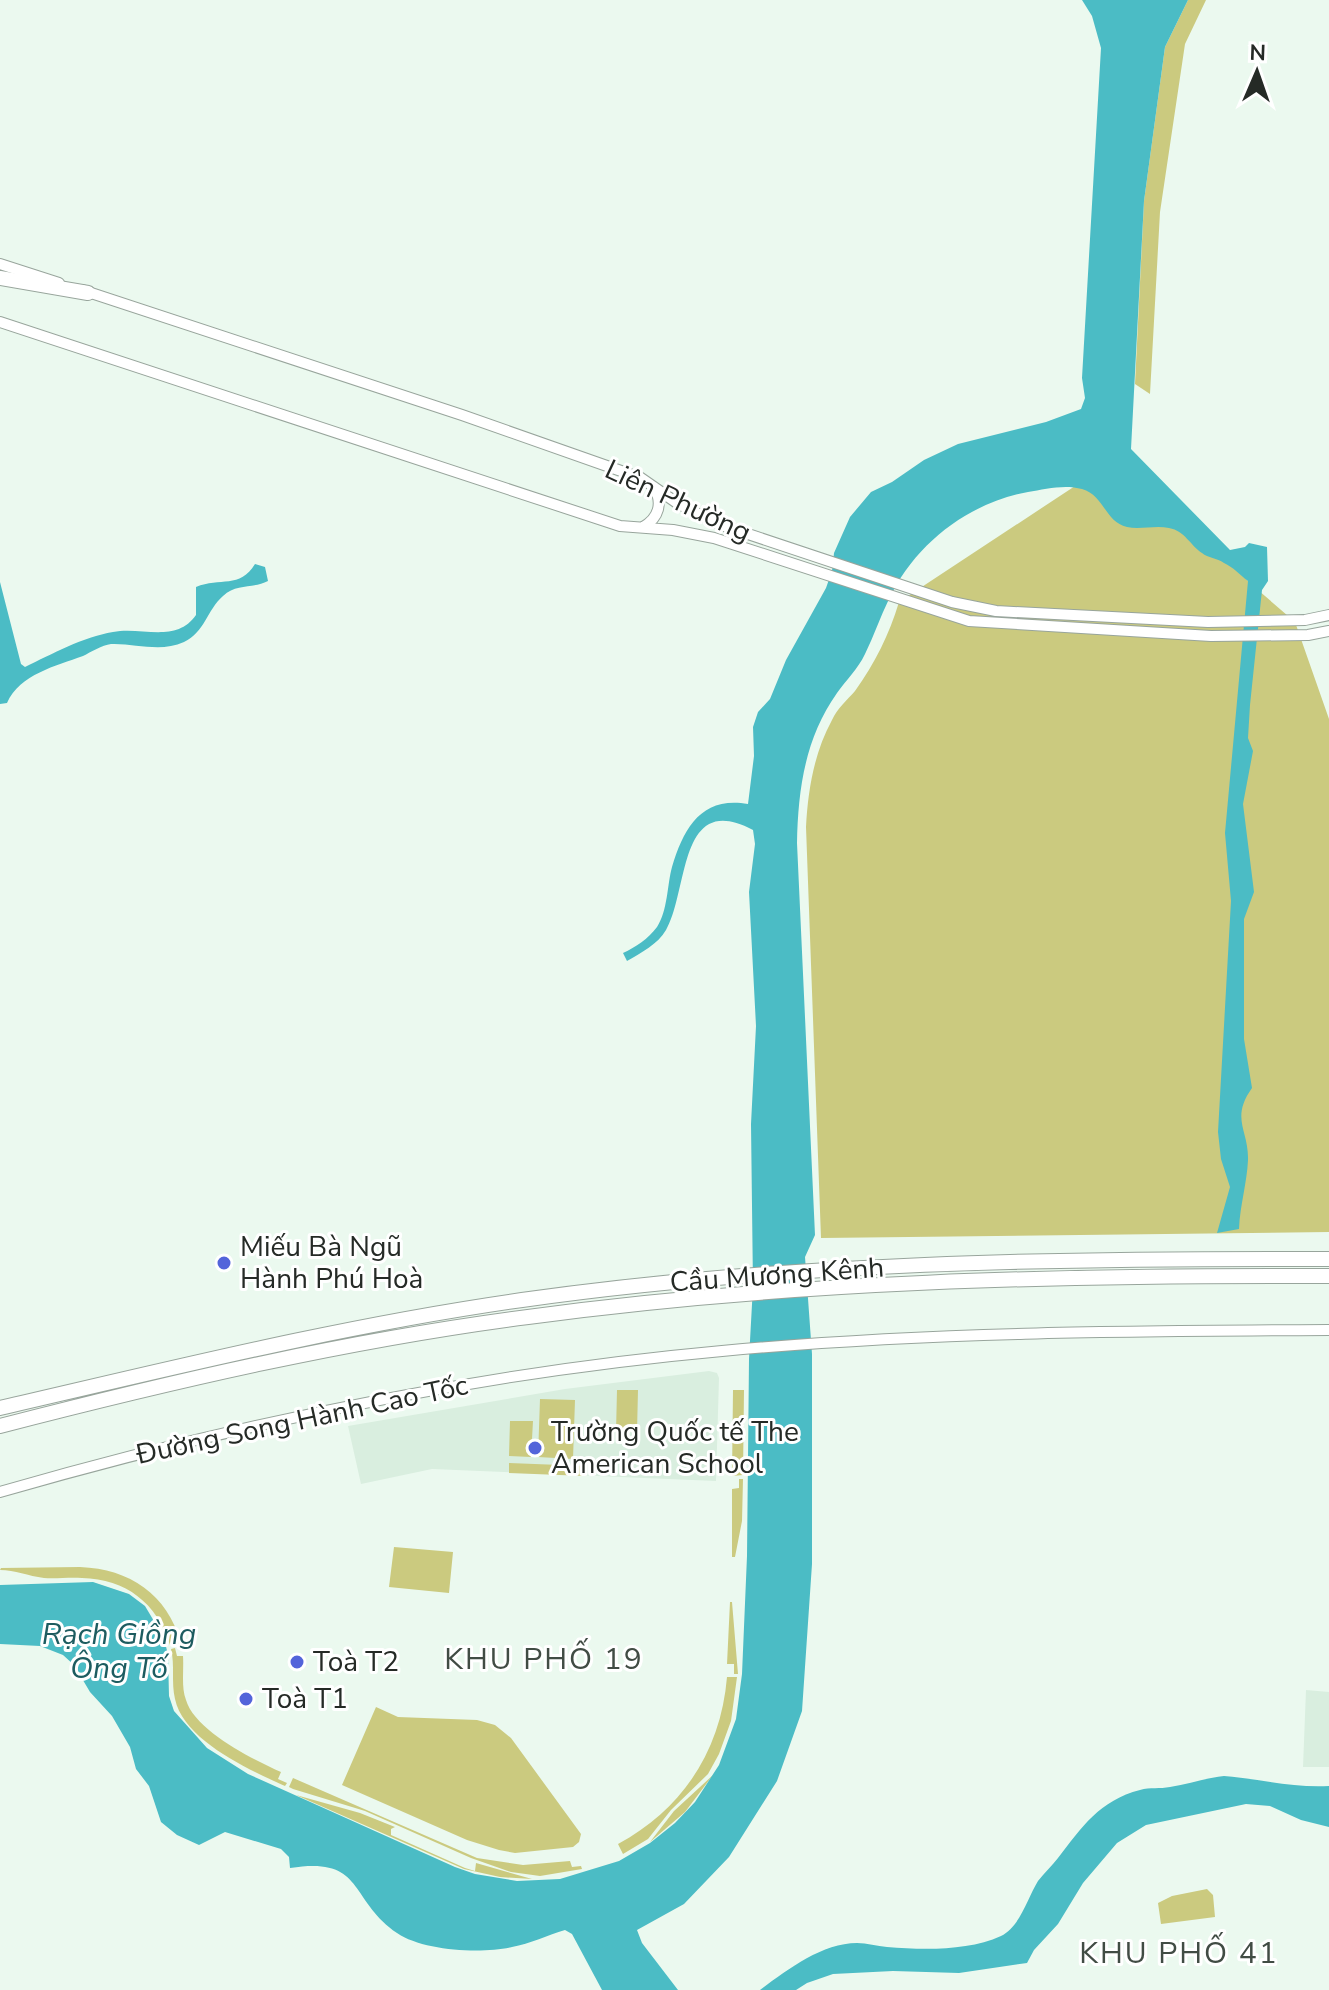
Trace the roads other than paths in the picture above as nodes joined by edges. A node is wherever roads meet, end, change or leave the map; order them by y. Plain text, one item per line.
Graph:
1 (0, 264) edge
2 (0, 278) edge
3 (88, 293) junction
4 (0, 322) edge
5 (653, 485) junction
6 (638, 529) junction
7 (1329, 615) edge
8 (1329, 631) edge
9 (1329, 1259) edge
10 (1329, 1276) edge
11 (1329, 1330) edge
12 (0, 1408) edge
13 (0, 1426) edge
14 (0, 1492) edge

1 - 3 street, Liên Phường
2 - 3 highway
3 - 5 street, Liên Phường
4 - 6 street, Liên Phường
5 - 6 street
5 - 7 street, Liên Phường
6 - 8 street, Liên Phường
9 - 12 highway, Cầu Mương Kênh
10 - 13 highway, Cầu Mương Kênh
11 - 14 street, Đường Song Hành Cao Tốc

